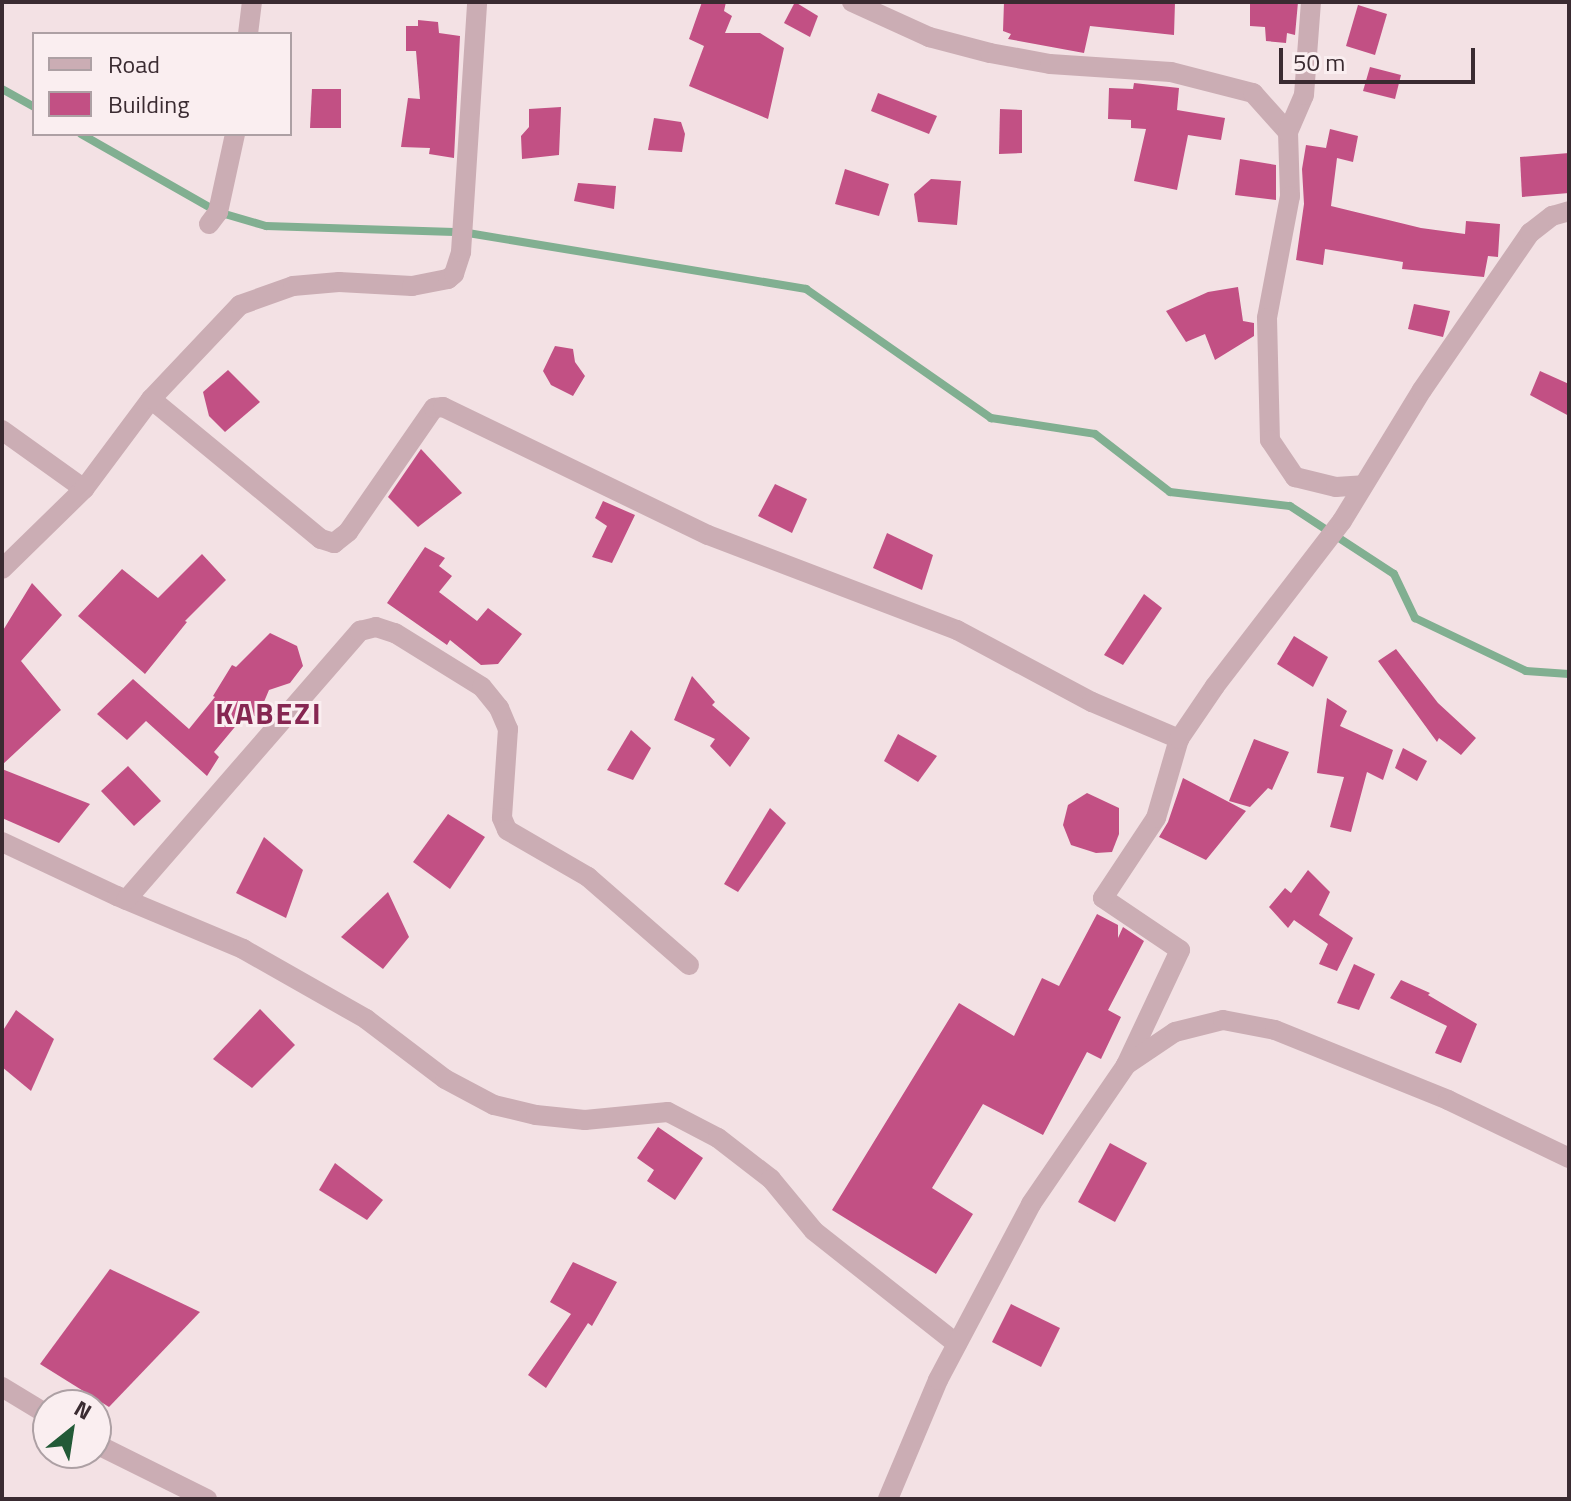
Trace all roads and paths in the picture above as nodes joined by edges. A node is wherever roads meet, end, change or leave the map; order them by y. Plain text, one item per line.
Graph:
1 (252, 2) edge
2 (477, 2) edge
3 (852, 2) edge
4 (1311, 2) edge
5 (248, 32) edge
6 (1288, 132) junction
7 (235, 136) edge
8 (1569, 211) edge
9 (209, 224) dead end
10 (151, 399) junction
11 (2, 430) edge
12 (1363, 485) junction
13 (84, 489) junction
14 (2, 569) edge
15 (1179, 739) junction
16 (2, 842) edge
17 (126, 900) junction
18 (689, 965) dead end
19 (1126, 1065) junction
20 (1569, 1158) edge
21 (957, 1344) junction
22 (2, 1387) edge
23 (32, 1405) edge
24 (112, 1452) edge
25 (207, 1499) edge
26 (888, 1499) edge

1 - 5 street
2 - 10 street
3 - 6 street
4 - 6 street
6 - 12 street
7 - 9 street
8 - 12 street
10 - 13 street
10 - 15 street
11 - 13 street
12 - 15 street
13 - 14 street
15 - 19 street
16 - 17 street
17 - 18 street
17 - 21 street
19 - 20 street
19 - 21 street
21 - 26 street
22 - 23 street
24 - 25 street

